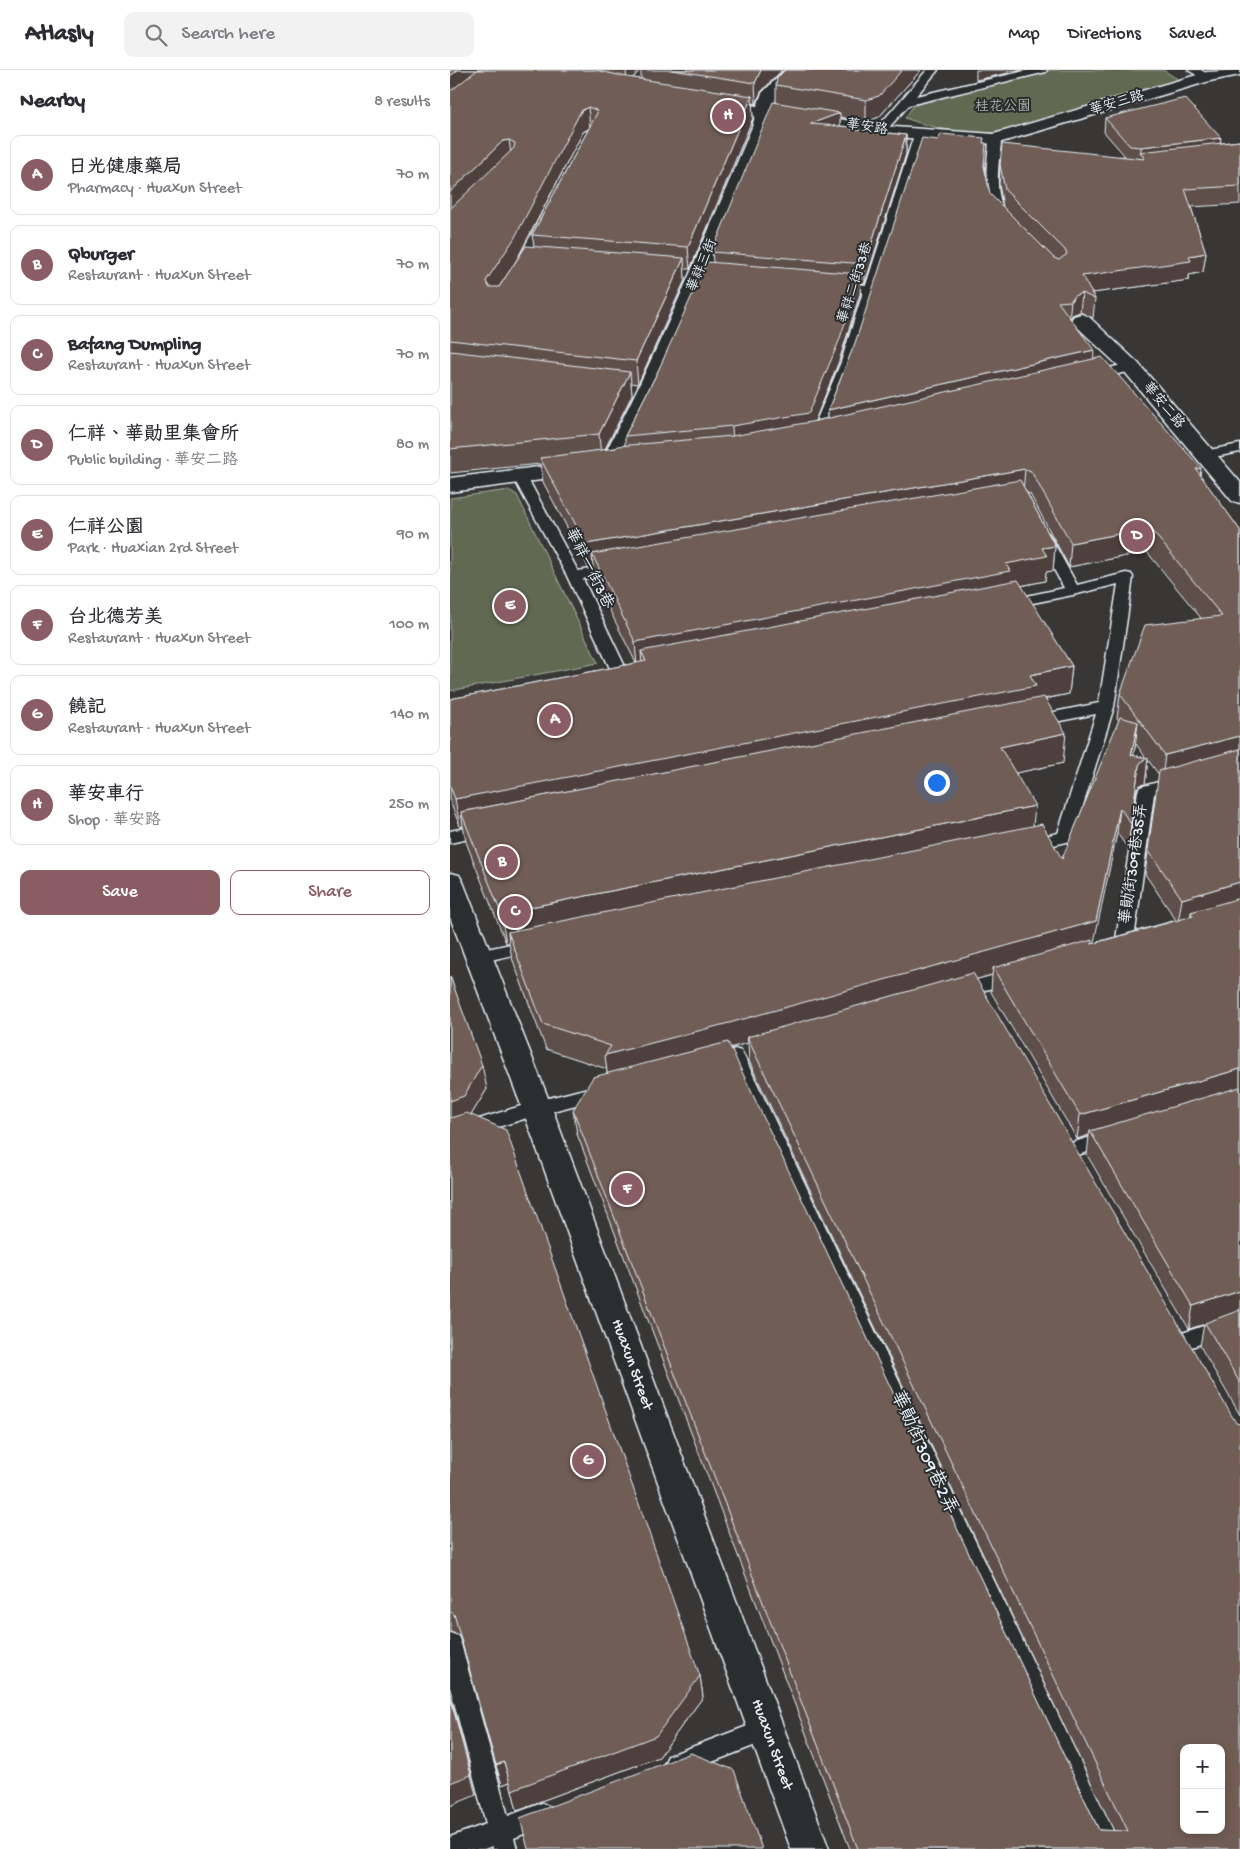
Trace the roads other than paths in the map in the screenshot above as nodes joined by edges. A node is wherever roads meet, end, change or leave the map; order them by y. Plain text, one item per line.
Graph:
1 (794, 70) edge
2 (933, 70) edge
3 (1042, 70) edge
4 (1240, 70) edge
5 (1200, 74) edge
6 (906, 102) junction
7 (704, 104) edge
8 (764, 112) junction
9 (880, 131) junction
10 (920, 135) junction
11 (994, 147) junction
12 (1033, 158) edge
13 (1010, 225) edge
14 (823, 285) edge
15 (870, 289) junction
16 (1081, 320) edge
17 (1131, 367) junction
18 (1083, 378) edge
19 (835, 434) edge
20 (1240, 448) edge
21 (1204, 456) junction
22 (520, 477) junction
23 (450, 485) edge
24 (1240, 496) edge
25 (1036, 524) edge
26 (632, 566) edge
27 (574, 576) junction
28 (1072, 591) junction
29 (994, 606) edge
30 (603, 681) edge
31 (1106, 707) junction
32 (1018, 724) edge
33 (1193, 778) edge
34 (499, 828) edge
35 (450, 837) edge
36 (1016, 847) edge
37 (450, 882) edge
38 (1142, 940) edge
39 (546, 943) edge
40 (1124, 946) junction
41 (1106, 951) edge
42 (478, 957) junction
43 (1032, 971) edge
44 (976, 986) junction
45 (939, 997) edge
46 (986, 1004) edge
47 (735, 1056) edge
48 (622, 1086) edge
49 (537, 1108) junction
50 (1061, 1133) edge
51 (1128, 1134) edge
52 (450, 1135) edge
53 (1240, 1322) edge
54 (1183, 1341) edge
55 (450, 1644) edge
56 (766, 1730) junction
57 (656, 1772) edge
58 (564, 1807) edge
59 (502, 1840) edge
60 (451, 1849) edge
61 (810, 1849) edge
62 (1110, 1849) edge

1 - 8 street, 華祥三街
2 - 6 lane
3 - 6 lane
4 - 5 street, 華安三路
5 - 11 street, 華安三路
6 - 9 lane
7 - 8 street, 華安路
8 - 9 street, 華安路
8 - 22 street, 華祥三街
9 - 10 street, 華安路
10 - 11 street, 華安路
10 - 15 lane, 華祥二街33巷
11 - 12 lane
11 - 13 lane
14 - 15 lane
15 - 19 lane, 華祥二街33巷
16 - 17 street, 華安二路
17 - 18 lane
17 - 21 street, 華安二路
20 - 21 lane
21 - 24 street, 華安二路
22 - 23 street
22 - 27 lane, 華祥一街3巷
25 - 28 lane
26 - 27 lane
27 - 30 lane, 華祥一街3巷
28 - 29 lane
28 - 31 lane
31 - 32 lane
31 - 36 lane
33 - 40 lane, 華勛街309巷35弄
34 - 35 lane
37 - 42 street, Huaxun Street
38 - 40 lane
39 - 42 lane
40 - 41 lane
42 - 49 street, Huaxun Street
43 - 44 lane
44 - 45 lane
44 - 46 lane
47 - 62 lane, 華勛街309巷2弄
48 - 49 lane
49 - 52 lane
49 - 56 street, Huaxun Street
50 - 51 lane
53 - 54 lane
55 - 59 lane
56 - 57 lane
56 - 61 street, Huaxun Street
58 - 59 lane
59 - 60 lane

